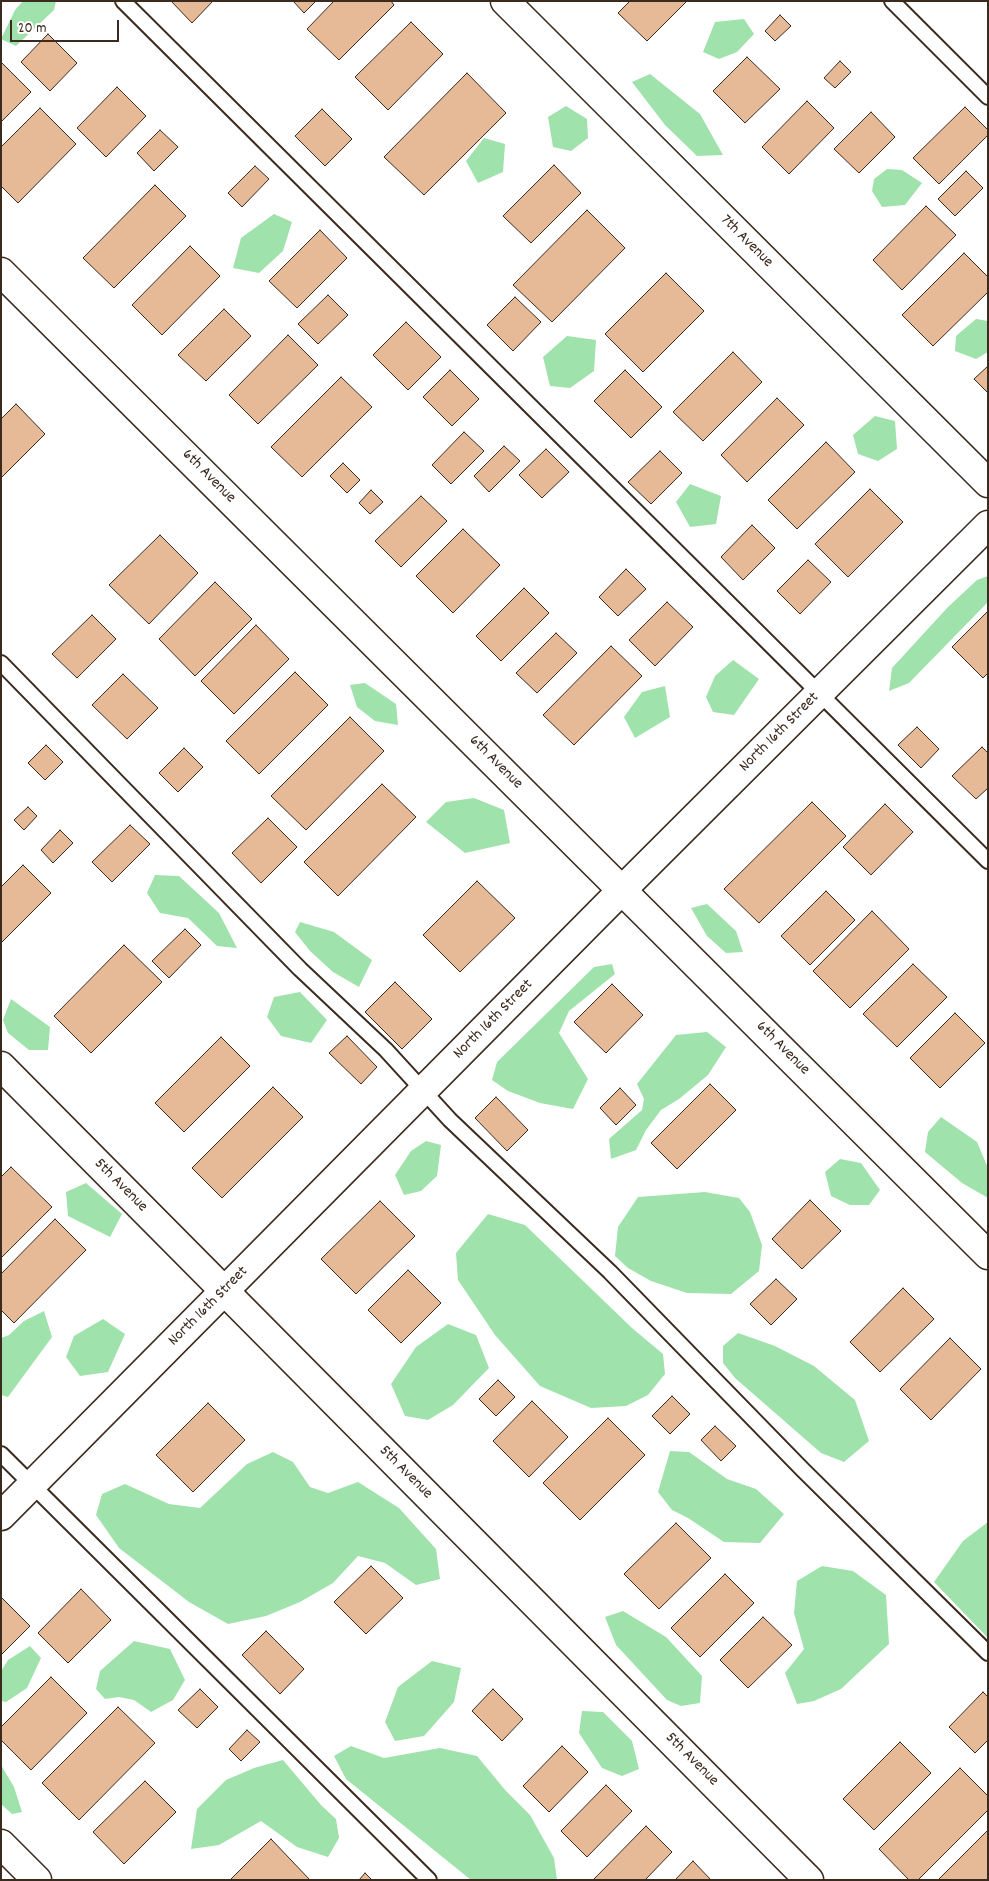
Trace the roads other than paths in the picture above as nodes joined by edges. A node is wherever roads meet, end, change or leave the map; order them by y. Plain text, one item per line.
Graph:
1 (123, 1) edge
2 (505, 1) edge
3 (892, 1) edge
4 (988, 97) edge
5 (1, 272) edge
6 (988, 483) edge
7 (988, 525) edge
8 (1, 663) edge
9 (819, 693) junction
10 (988, 861) edge
11 (622, 890) junction
12 (1, 1066) edge
13 (423, 1091) junction
14 (988, 1255) edge
15 (224, 1291) junction
16 (1, 1454) edge
17 (32, 1485) junction
18 (1, 1516) edge
19 (988, 1653) edge
20 (1, 1844) edge
21 (37, 1880) edge
22 (429, 1880) edge
23 (810, 1880) edge

1 - 9 lane
2 - 6 street, 7th Avenue
3 - 4 lane
5 - 11 street, 6th Avenue
7 - 9 street, North 16th Street
8 - 13 lane
9 - 10 lane
9 - 11 street, North 16th Street
11 - 13 street, North 16th Street
11 - 14 street, 6th Avenue
12 - 15 street, 5th Avenue
13 - 15 street, North 16th Street
13 - 19 lane
15 - 17 street, North 16th Street
15 - 23 street, 5th Avenue
16 - 17 lane
17 - 18 street, North 16th Street
17 - 22 lane
20 - 21 street

